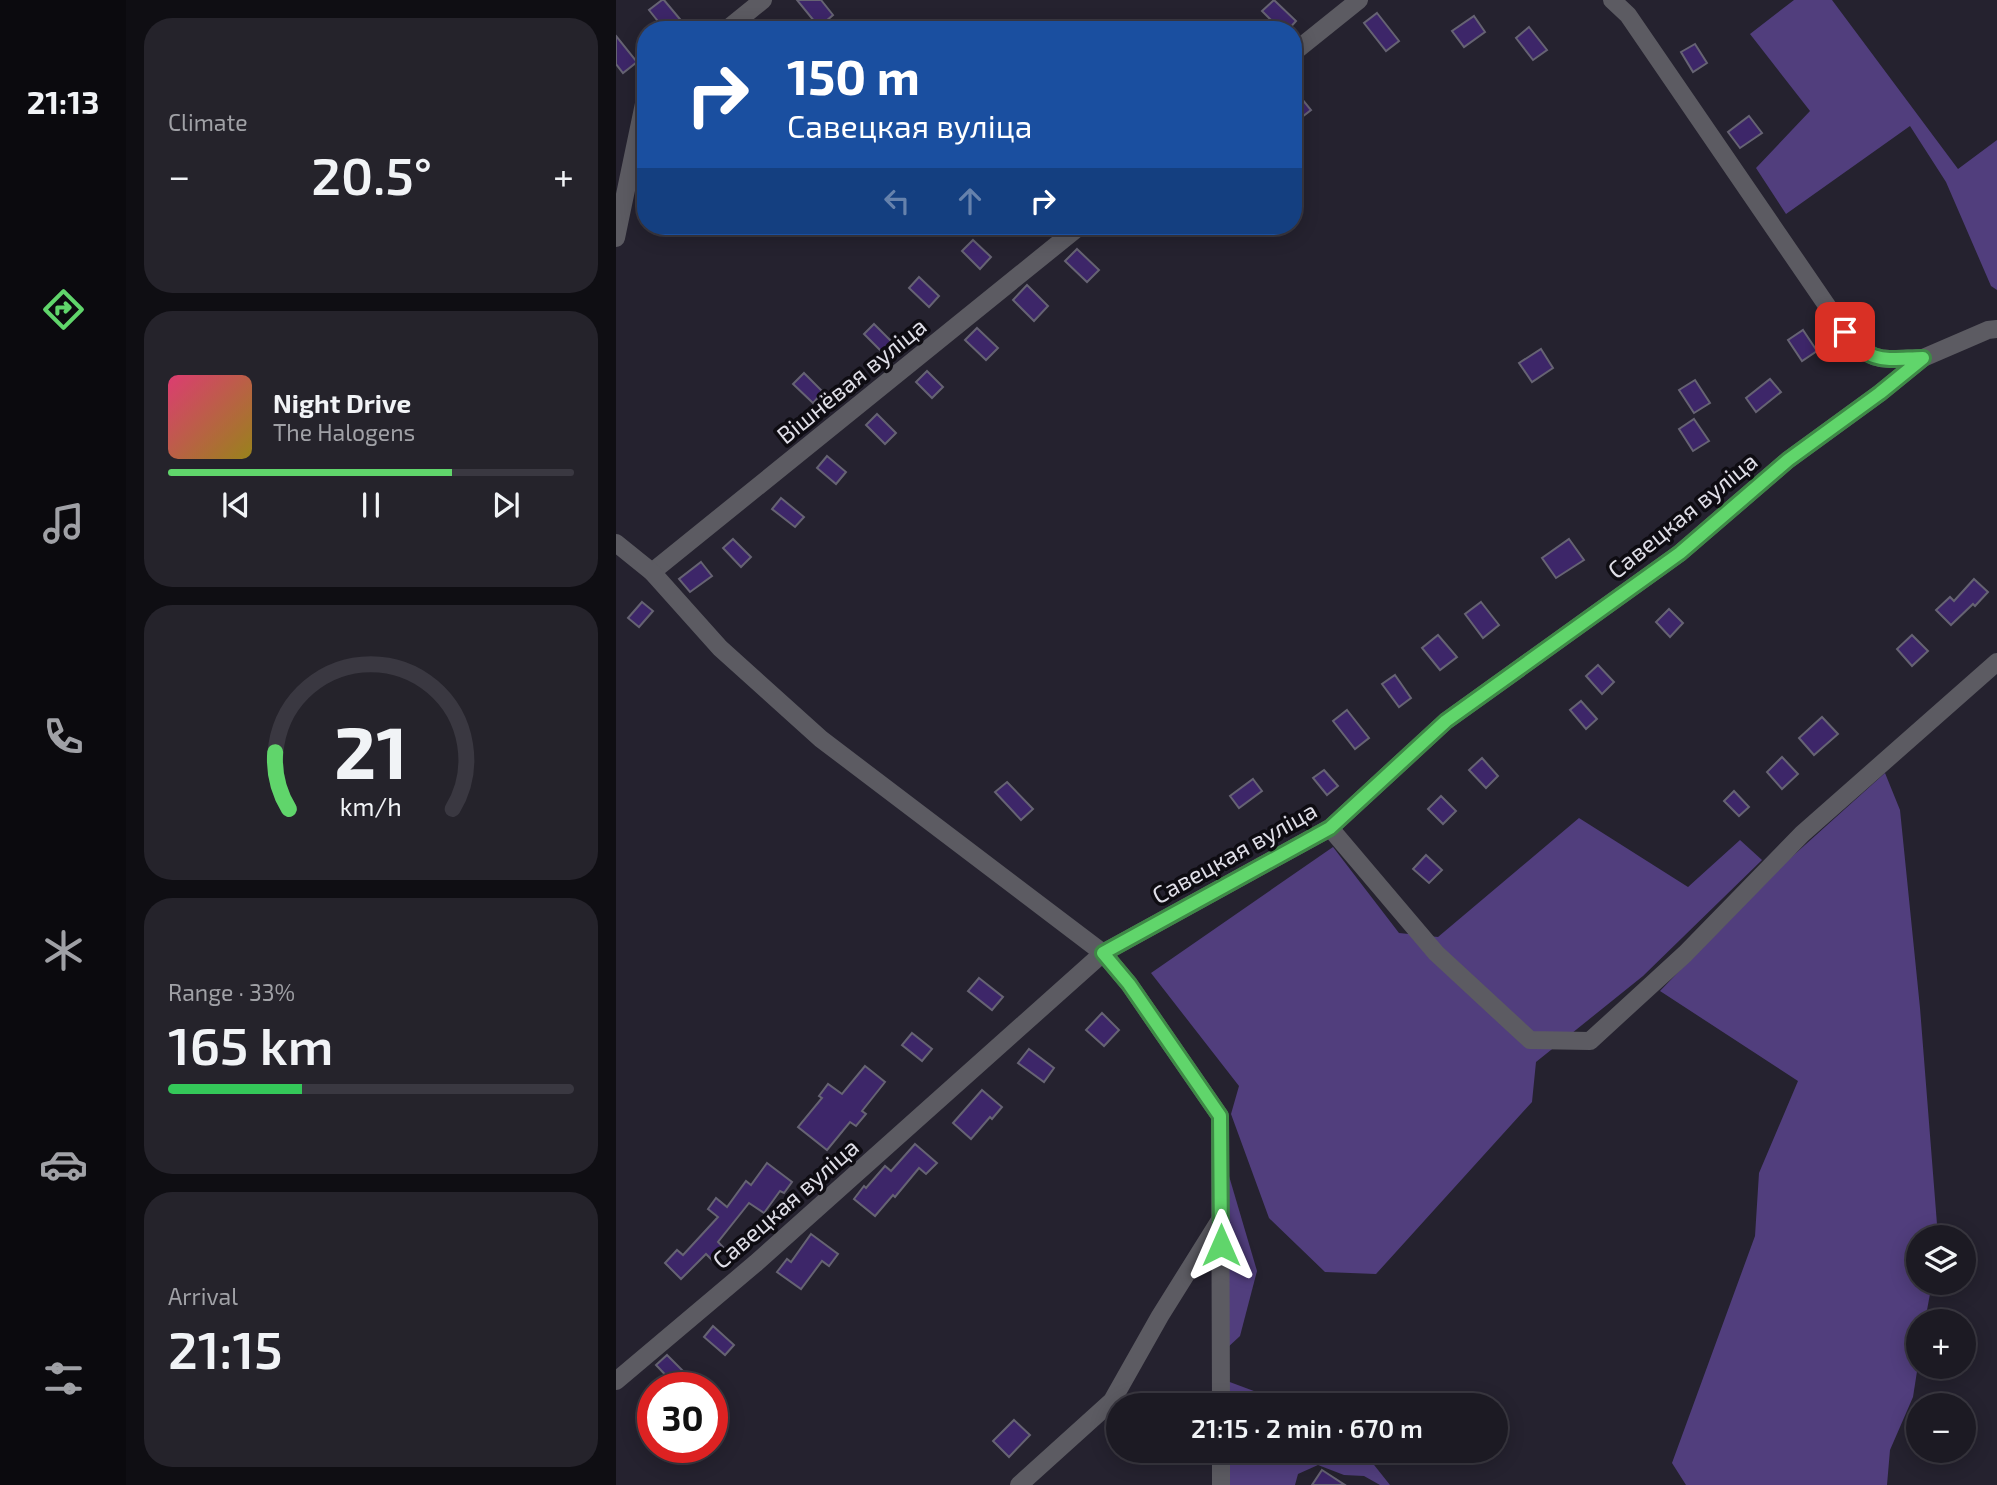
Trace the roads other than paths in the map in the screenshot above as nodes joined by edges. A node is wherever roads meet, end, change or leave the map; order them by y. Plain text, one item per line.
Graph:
1 (763, 0) edge
2 (1612, 0) edge
3 (1359, 1) edge
4 (737, 21) edge
5 (1302, 46) edge
6 (637, 137) edge
7 (1069, 235) edge
8 (616, 237) edge
9 (1997, 329) edge
10 (1923, 358) junction
11 (616, 543) edge
12 (652, 572) junction
13 (1997, 662) edge
14 (1330, 828) junction
15 (1103, 953) junction
16 (1221, 1219) junction
17 (616, 1381) edge
18 (1221, 1393) edge
19 (1221, 1463) edge
20 (1019, 1485) edge
21 (1222, 1485) edge

1 - 4 street
2 - 10 street, Савецкая вуліца
3 - 5 street
6 - 8 street
7 - 12 street, Вішнёвая вуліца
9 - 10 street, Савецкая вуліца
10 - 14 street, Савецкая вуліца
11 - 12 street
12 - 15 street
13 - 14 street
14 - 15 street, Савецкая вуліца
15 - 16 street
15 - 17 street, Савецкая вуліца
16 - 18 street
16 - 20 street
19 - 21 street

